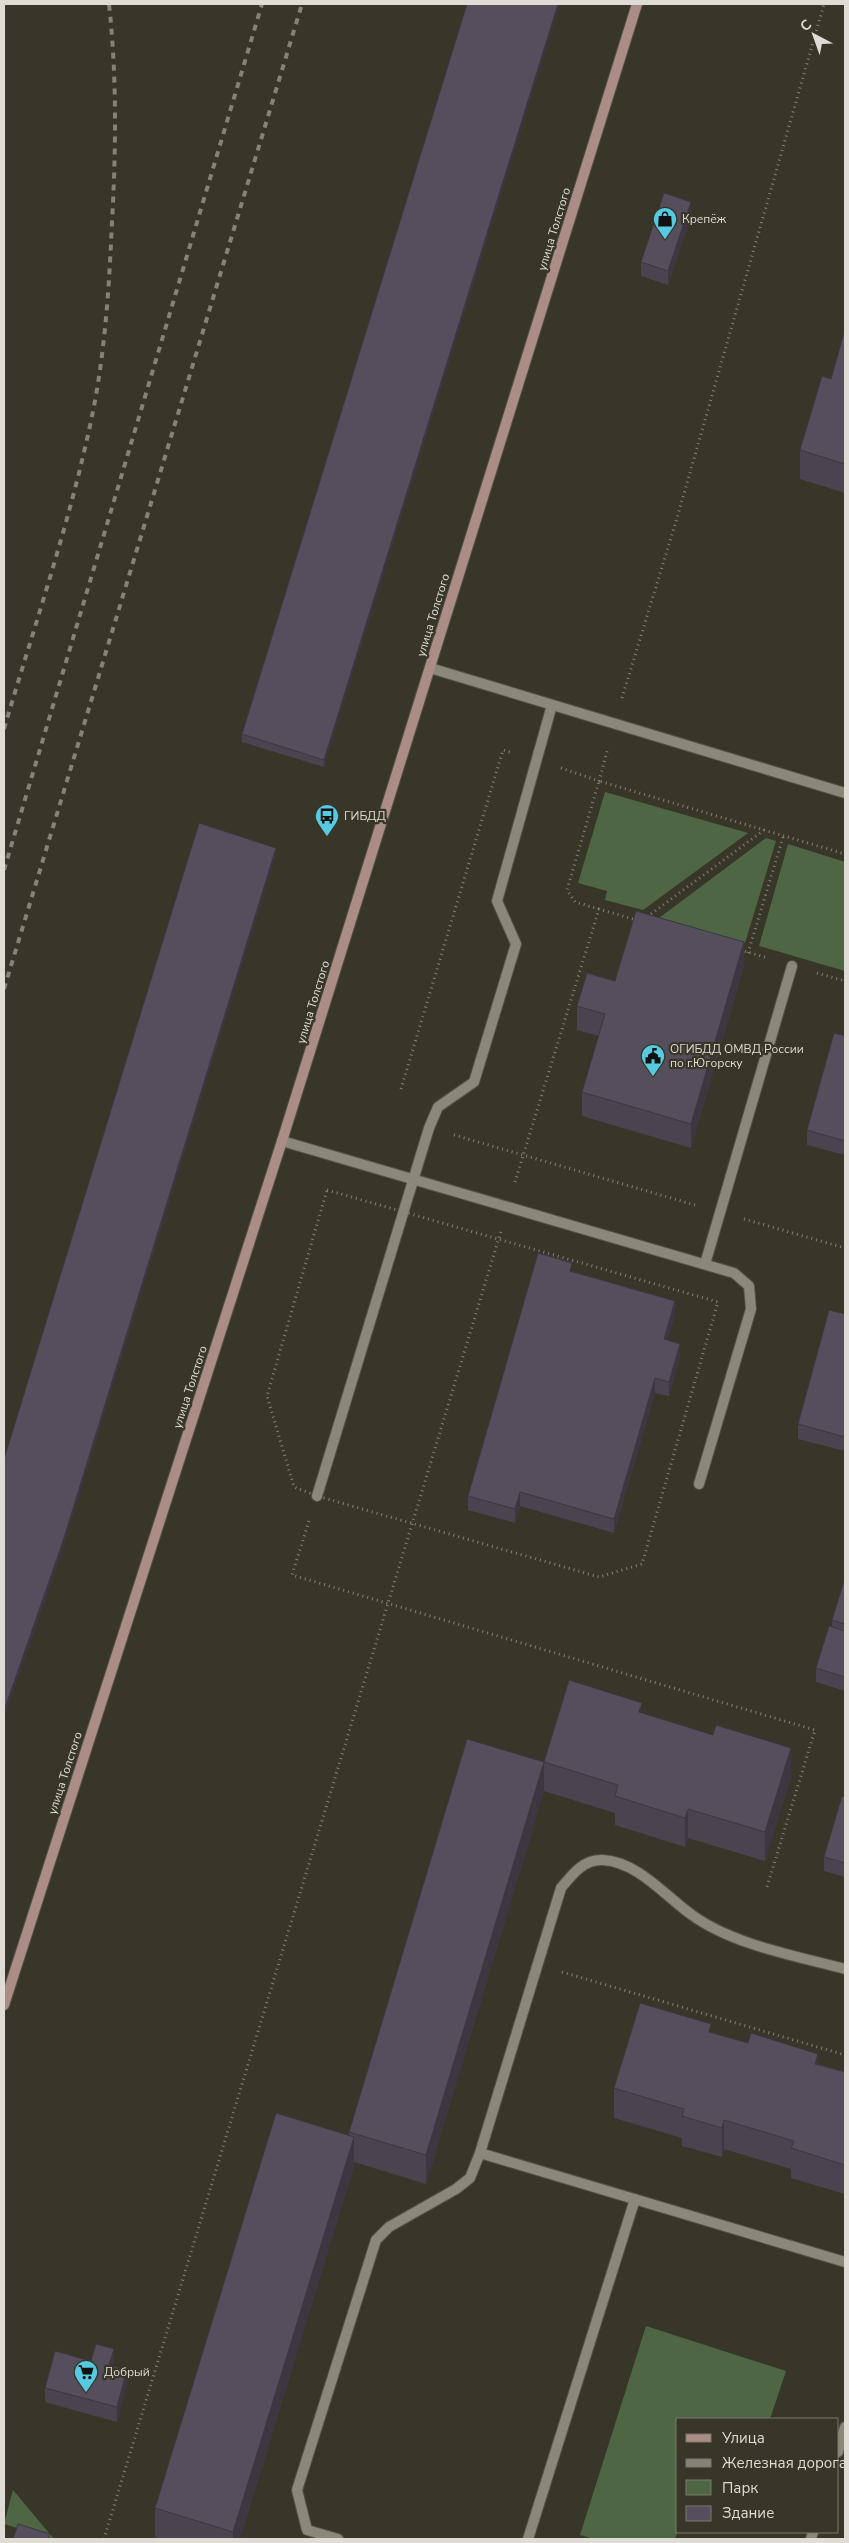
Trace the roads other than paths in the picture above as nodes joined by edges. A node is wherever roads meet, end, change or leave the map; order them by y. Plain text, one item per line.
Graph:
1 (637, 4) edge
2 (430, 668) junction
3 (552, 705) junction
4 (845, 793) edge
5 (792, 966) road end
6 (282, 1141) junction
7 (413, 1181) junction
8 (705, 1264) junction
9 (699, 1484) dead end
10 (316, 1501) road end
11 (845, 1969) edge
12 (4, 2004) edge
13 (480, 2153) junction
14 (635, 2199) junction
15 (845, 2262) edge
16 (845, 2428) edge
17 (839, 2449) edge
18 (338, 2539) edge
19 (528, 2539) edge

1 - 2 street, улица Толстого
2 - 3 street
2 - 6 street, улица Толстого
3 - 4 street
3 - 7 street
5 - 8 street
6 - 7 street
6 - 12 street, улица Толстого
7 - 8 street
7 - 10 street
8 - 9 street
11 - 13 street
13 - 14 street
13 - 18 street
14 - 15 street
14 - 19 street
16 - 17 street

